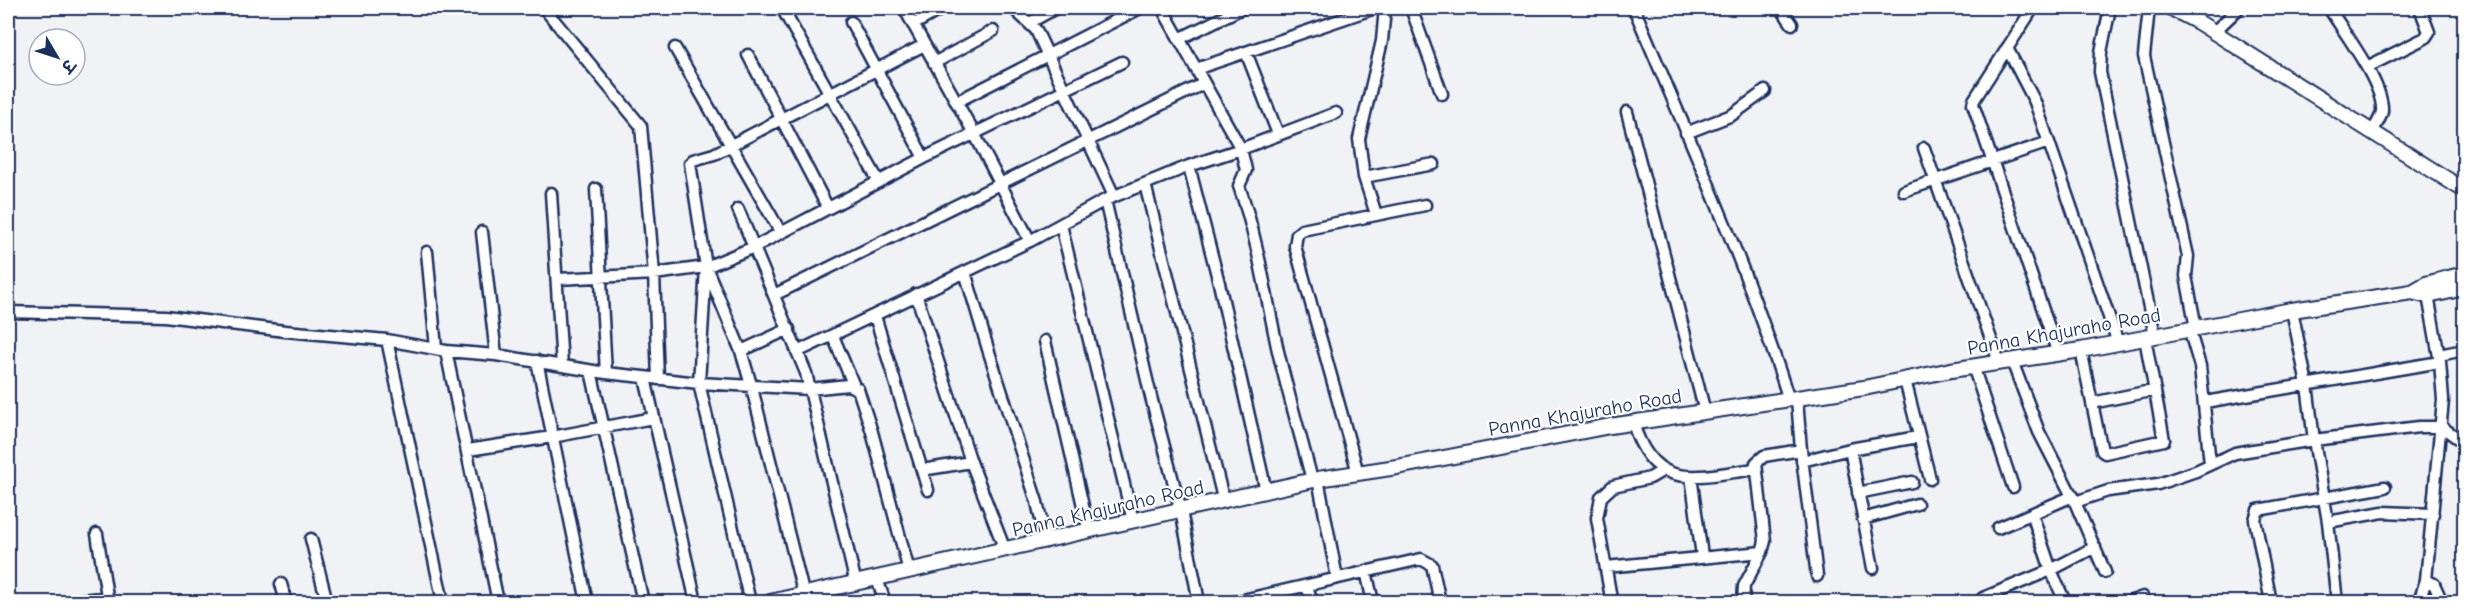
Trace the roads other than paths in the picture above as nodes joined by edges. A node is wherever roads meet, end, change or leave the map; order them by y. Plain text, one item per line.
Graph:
1 (544, 8) edge
2 (782, 8) edge
3 (904, 8) edge
4 (943, 8) edge
5 (1013, 8) edge
6 (1056, 8) edge
7 (1140, 8) edge
8 (1162, 8) edge
9 (1242, 8) edge
10 (1375, 8) edge
11 (1385, 8) edge
12 (1411, 8) edge
13 (1634, 8) edge
14 (1781, 8) edge
15 (2033, 8) edge
16 (2110, 8) edge
17 (2149, 8) edge
18 (2239, 8) edge
19 (2329, 8) edge
20 (2420, 8) edge
21 (2178, 9) edge
22 (851, 22) dead end
23 (1029, 23) junction
24 (1792, 24) dead end
25 (913, 25) junction
26 (993, 31) dead end
27 (2214, 32) junction
28 (1179, 39) junction
29 (924, 45) junction
30 (675, 48) dead end
31 (2007, 48) junction
32 (1246, 52) junction
33 (748, 55) dead end
34 (1048, 55) junction
35 (1122, 62) dead end
36 (934, 63) junction
37 (2367, 67) junction
38 (876, 69) junction
39 (1196, 69) junction
40 (1203, 84) junction
41 (1065, 91) junction
42 (1766, 91) dead end
43 (830, 94) junction
44 (1442, 94) dead end
45 (956, 102) junction
46 (1335, 112) dead end
47 (1628, 112) dead end
48 (781, 117) junction
49 (2372, 132) junction
50 (1686, 133) junction
51 (1278, 134) junction
52 (975, 135) junction
53 (1088, 140) junction
54 (2049, 142) junction
55 (731, 145) junction
56 (1924, 148) dead end
57 (1241, 149) junction
58 (924, 158) junction
59 (1992, 160) junction
60 (1434, 164) dead end
61 (1189, 166) junction
62 (1364, 177) junction
63 (1935, 181) junction
64 (879, 182) junction
65 (1000, 184) junction
66 (1144, 184) junction
67 (596, 189) dead end
68 (2464, 190) edge
69 (1904, 192) dead end
70 (551, 193) dead end
71 (1110, 198) junction
72 (1425, 205) dead end
73 (828, 208) junction
74 (738, 209) dead end
75 (1376, 214) junction
76 (1061, 225) junction
77 (482, 232) dead end
78 (781, 233) junction
79 (1029, 241) junction
80 (754, 247) junction
81 (427, 252) dead end
82 (706, 267) junction
83 (965, 272) junction
84 (654, 274) junction
85 (2464, 274) edge
86 (602, 277) junction
87 (558, 279) junction
88 (2464, 288) edge
89 (2427, 290) junction
90 (916, 294) junction
91 (774, 295) junction
92 (2292, 310) junction
93 (8, 312) edge
94 (875, 316) junction
95 (789, 328) junction
96 (2193, 328) junction
97 (833, 336) junction
98 (2150, 337) junction
99 (387, 340) junction
100 (1045, 341) dead end
101 (2118, 343) junction
102 (441, 350) junction
103 (2081, 350) junction
104 (2464, 350) edge
105 (741, 351) junction
106 (797, 352) junction
107 (2058, 354) junction
108 (496, 355) junction
109 (2439, 359) junction
110 (537, 361) junction
111 (2005, 361) junction
112 (562, 366) junction
113 (1973, 366) junction
114 (591, 370) junction
115 (606, 373) junction
116 (645, 378) junction
117 (658, 379) junction
118 (1905, 380) junction
119 (699, 383) junction
120 (2307, 385) junction
121 (854, 386) junction
122 (752, 388) junction
123 (809, 389) junction
124 (2156, 390) junction
125 (1793, 399) junction
126 (2205, 402) junction
127 (2092, 403) junction
128 (1705, 412) junction
129 (653, 418) junction
130 (1633, 423) junction
131 (2442, 427) junction
132 (603, 428) junction
133 (552, 437) junction
134 (1918, 437) junction
135 (2314, 440) junction
136 (2464, 443) edge
137 (1850, 449) junction
138 (468, 450) junction
139 (1801, 455) junction
140 (971, 462) junction
141 (2210, 464) junction
142 (1756, 469) junction
143 (922, 470) junction
144 (1662, 471) junction
145 (1358, 472) junction
146 (1691, 477) junction
147 (1315, 479) junction
148 (1930, 479) dead end
149 (1912, 482) dead end
150 (2013, 487) dead end
151 (2385, 488) dead end
152 (928, 490) dead end
153 (1266, 491) junction
154 (1858, 494) junction
155 (2323, 498) junction
156 (2074, 499) junction
157 (1224, 502) junction
158 (1917, 504) dead end
159 (1181, 511) junction
160 (2032, 514) junction
161 (2433, 514) junction
162 (1863, 519) junction
163 (1133, 521) junction
164 (2328, 522) junction
165 (1998, 528) dead end
166 (1089, 532) junction
167 (97, 534) dead end
168 (311, 539) dead end
169 (1046, 542) junction
170 (2095, 548) junction
171 (1005, 550) junction
172 (1762, 552) junction
173 (1701, 556) junction
174 (1606, 567) junction
175 (1872, 568) dead end
176 (2051, 570) junction
177 (1366, 571) junction
178 (909, 572) junction
179 (2106, 572) dead end
180 (1817, 576) dead end
181 (1337, 578) junction
182 (877, 579) junction
183 (2426, 580) junction
184 (281, 584) dead end
185 (856, 584) junction
186 (1307, 586) junction
187 (804, 596) junction
188 (2143, 597) dead end
189 (1611, 598) dead end
190 (1983, 598) dead end
191 (108, 600) edge
192 (1254, 600) edge
193 (67, 603) edge
194 (286, 603) edge
195 (327, 603) edge
196 (443, 603) edge
197 (498, 603) edge
198 (587, 603) edge
199 (643, 603) edge
200 (696, 603) edge
201 (750, 603) edge
202 (770, 603) edge
203 (885, 603) edge
204 (1199, 603) edge
205 (1234, 603) edge
206 (1312, 603) edge
207 (1372, 603) edge
208 (1440, 603) edge
209 (1743, 603) edge
210 (2065, 603) edge
211 (2129, 603) edge
212 (2271, 603) edge
213 (2337, 603) edge
214 (2419, 603) edge
215 (2442, 603) edge

1 - 84 street
2 - 43 street
3 - 25 street
4 - 25 street
5 - 23 street
6 - 23 street
7 - 34 street
8 - 28 street
9 - 28 street
10 - 32 street
11 - 62 street
12 - 44 street
13 - 50 street
14 - 24 street
15 - 31 street
16 - 98 street
17 - 96 street
18 - 27 street
19 - 37 street
20 - 37 street
21 - 27 main road
22 - 38 street
23 - 34 street
25 - 29 street
26 - 36 street
27 - 49 main road
28 - 39 street
29 - 36 street
29 - 38 street
30 - 55 street
31 - 54 street
31 - 59 street
32 - 39 street
32 - 51 street
33 - 48 street
34 - 41 street
34 - 45 street
35 - 41 street
36 - 45 street
37 - 49 street
38 - 43 street
38 - 58 street
39 - 40 street
40 - 53 street
40 - 57 street
41 - 52 street
41 - 53 street
42 - 50 street
43 - 48 street
43 - 64 street
45 - 52 street
46 - 51 street
47 - 128 street
48 - 55 street
48 - 73 street
49 - 68 main road
50 - 125 street
51 - 57 street
52 - 58 street
52 - 65 street
53 - 65 street
53 - 71 street
54 - 59 street
54 - 101 street
55 - 78 street
55 - 82 street
56 - 63 street
57 - 61 street
57 - 147 street
58 - 64 street
59 - 63 street
59 - 107 street
60 - 62 street
61 - 66 street
61 - 153 street
62 - 75 street
63 - 69 street
63 - 111 street
64 - 73 street
65 - 79 street
65 - 91 street
66 - 71 street
66 - 157 street
67 - 86 street
70 - 87 street
71 - 76 street
71 - 159 street
72 - 75 street
73 - 78 street
74 - 80 street
75 - 145 street
76 - 79 street
76 - 163 street
77 - 108 street
78 - 80 street
79 - 83 street
80 - 82 street
80 - 91 street
81 - 102 street
82 - 84 street
82 - 105 street
82 - 119 street
83 - 90 street
83 - 169 street
84 - 86 street
84 - 117 street
85 - 89 main road, Panna Khajuraho Road
86 - 87 street
86 - 115 street
87 - 112 street
88 - 89 main road, Panna Khajuraho Road
89 - 92 main road, Panna Khajuraho Road
89 - 109 street
90 - 94 street
90 - 140 street
91 - 95 street
92 - 96 main road, Panna Khajuraho Road
92 - 120 street
93 - 99 street
94 - 97 street
94 - 143 street
95 - 105 street
95 - 106 street
96 - 98 main road, Panna Khajuraho Road
96 - 126 street
97 - 106 street
97 - 121 street
98 - 101 main road, Panna Khajuraho Road
98 - 124 street
99 - 102 street
99 - 196 street
100 - 166 street
101 - 103 main road, Panna Khajuraho Road
102 - 108 street
102 - 138 street
103 - 107 main road, Panna Khajuraho Road
103 - 127 street
104 - 109 street
105 - 122 street
106 - 123 street
107 - 111 main road, Panna Khajuraho Road
108 - 110 street
109 - 120 street
109 - 131 street
110 - 112 street
110 - 133 street
111 - 113 main road, Panna Khajuraho Road
111 - 156 street
112 - 114 street
113 - 118 main road, Panna Khajuraho Road
113 - 150 street
114 - 115 street
114 - 132 street
115 - 116 street
116 - 117 street
116 - 129 street
117 - 119 street
118 - 125 main road, Panna Khajuraho Road
118 - 134 street
119 - 122 street
119 - 201 street
120 - 126 street
120 - 135 street
121 - 123 street
121 - 178 street
122 - 123 street
122 - 187 street
123 - 185 street
124 - 127 street
124 - 127 street
125 - 128 main road, Panna Khajuraho Road
125 - 139 street
126 - 141 street
128 - 130 main road, Panna Khajuraho Road
129 - 132 street
129 - 200 street
130 - 144 street
130 - 145 main road, Panna Khajuraho Road
131 - 135 street
131 - 136 street
131 - 161 street
132 - 133 street
132 - 199 street
133 - 138 street
133 - 198 street
134 - 137 street
134 - 148 street
135 - 141 street
135 - 155 street
137 - 139 street
137 - 154 street
138 - 197 street
139 - 142 street
139 - 180 street
140 - 143 street
140 - 171 street
141 - 156 street
142 - 146 street
142 - 172 street
143 - 152 street
144 - 146 street
144 - 174 street
145 - 147 main road, Panna Khajuraho Road
146 - 173 street
147 - 153 main road, Panna Khajuraho Road
147 - 181 street
149 - 154 street
151 - 155 street
153 - 157 main road, Panna Khajuraho Road
154 - 162 street
155 - 164 street
155 - 212 street
156 - 160 street
156 - 170 street
157 - 159 main road, Panna Khajuraho Road
158 - 162 street
159 - 163 main road, Panna Khajuraho Road
159 - 204 street
160 - 165 street
160 - 176 street
161 - 164 street
161 - 183 street
162 - 175 street
163 - 166 main road, Panna Khajuraho Road
164 - 213 street
166 - 169 main road, Panna Khajuraho Road
167 - 191 street
168 - 195 street
169 - 171 main road, Panna Khajuraho Road
170 - 176 street
170 - 179 street
171 - 178 main road, Panna Khajuraho Road
172 - 173 street
172 - 209 street
173 - 174 street
174 - 189 street
176 - 190 street
176 - 210 street
177 - 181 street
177 - 207 street
177 - 208 street
178 - 182 main road, Panna Khajuraho Road
181 - 186 street
182 - 185 main road, Panna Khajuraho Road
182 - 203 street
183 - 214 street
183 - 215 street
184 - 194 street
185 - 187 main road, Panna Khajuraho Road
186 - 192 street
186 - 206 street
187 - 202 main road, Panna Khajuraho Road
188 - 211 street
191 - 193 street
192 - 205 street

